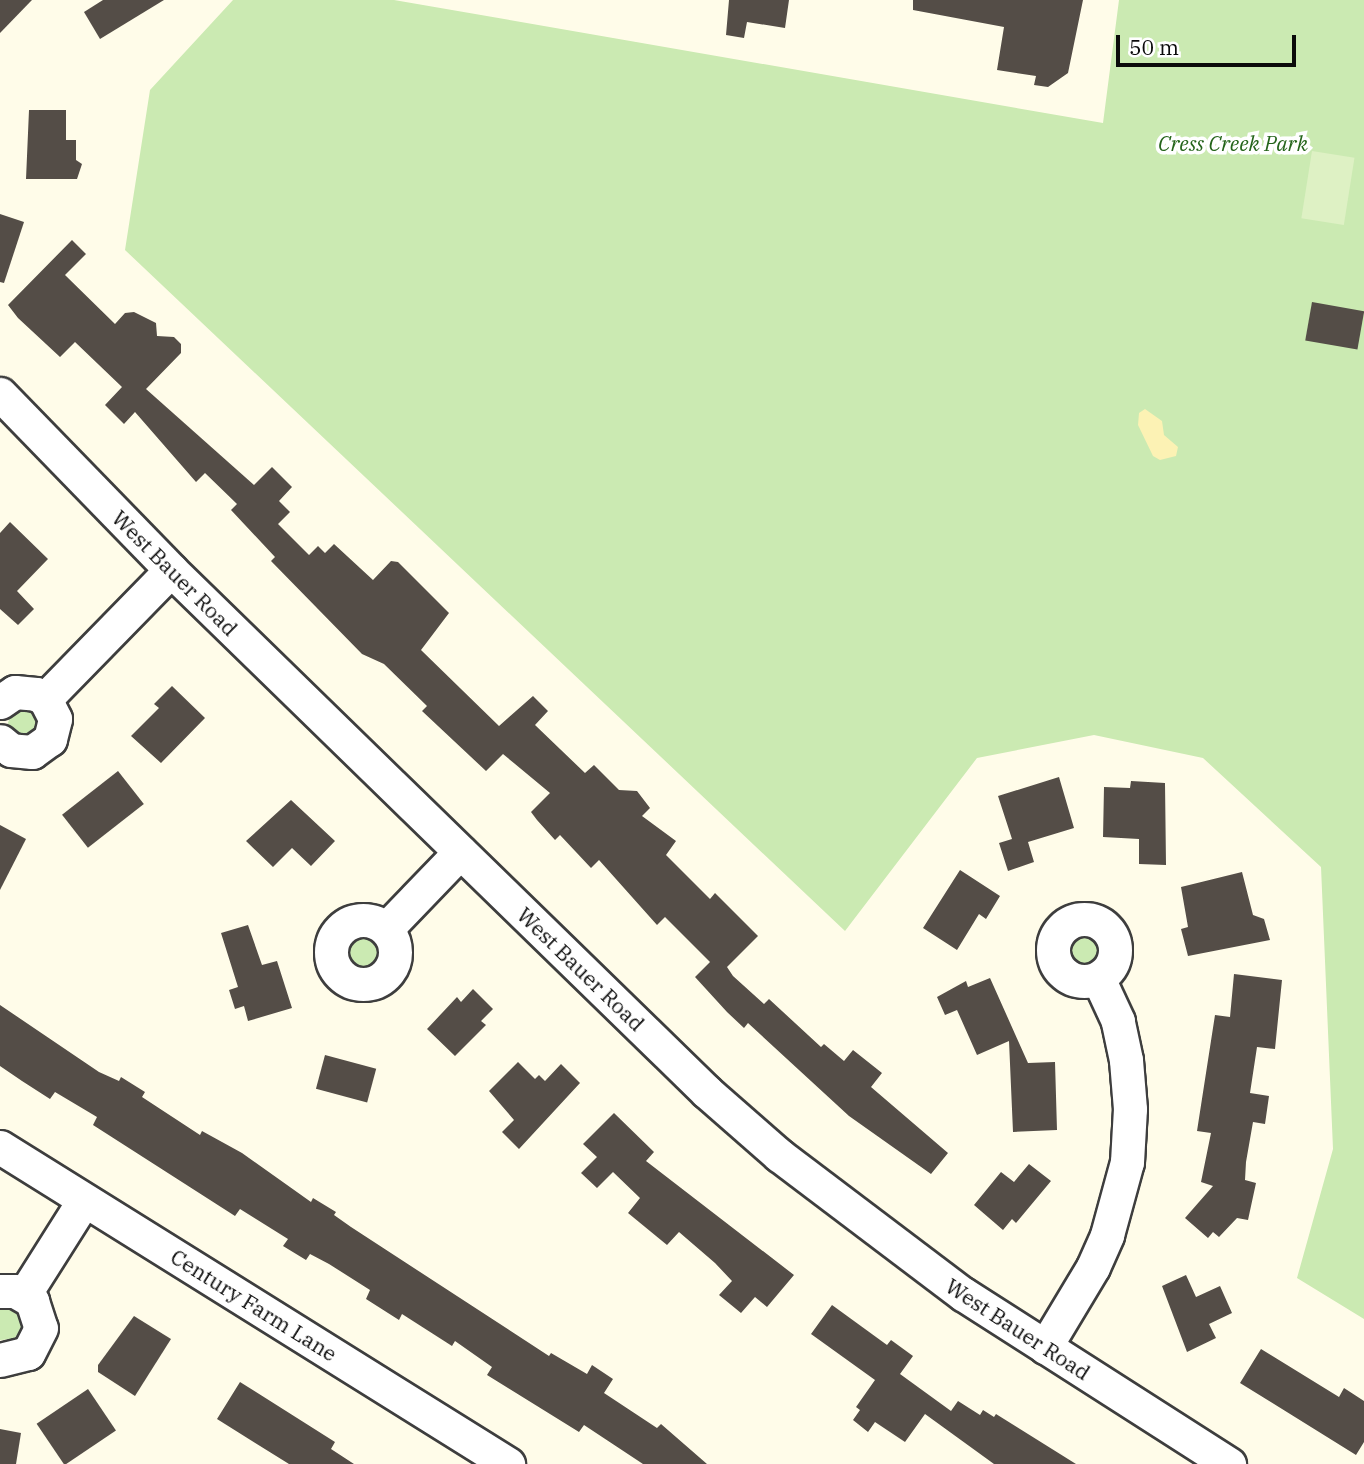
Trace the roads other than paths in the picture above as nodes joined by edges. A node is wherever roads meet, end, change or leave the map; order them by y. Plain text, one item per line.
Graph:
1 (0, 394) edge
2 (171, 570) junction
3 (45, 699) junction
4 (0, 702) edge
5 (0, 741) edge
6 (460, 852) junction
7 (386, 929) dead end
8 (1098, 978) dead end
9 (0, 1147) edge
10 (83, 1200) junction
11 (12, 1293) edge
12 (1045, 1347) junction
13 (0, 1360) edge
14 (508, 1464) edge
15 (1229, 1464) edge

1 - 2 street, West Bauer Road
2 - 3 street
2 - 6 street, West Bauer Road
3 - 4 street
3 - 5 street
6 - 7 street
6 - 12 street, West Bauer Road
8 - 12 street
9 - 10 street, Century Farm Lane
10 - 11 street
10 - 14 street, Century Farm Lane
11 - 13 street
12 - 15 street, West Bauer Road

